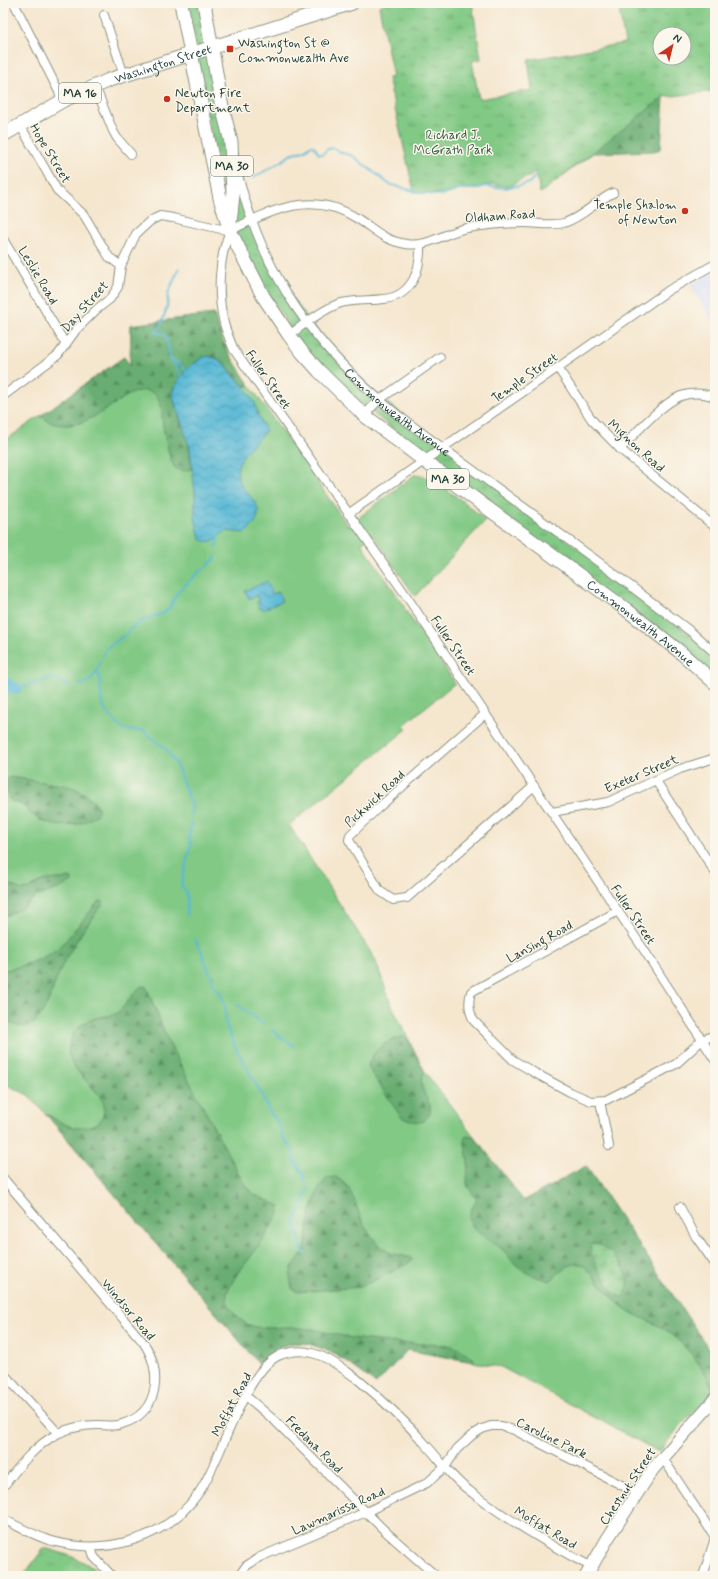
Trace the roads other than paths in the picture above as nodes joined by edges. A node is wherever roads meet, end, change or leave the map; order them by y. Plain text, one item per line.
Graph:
1 (14, 3) edge
2 (181, 3) edge
3 (204, 3) edge
4 (352, 3) edge
5 (104, 15) dead end
6 (212, 47) junction
7 (192, 54) junction
8 (124, 74) junction
9 (95, 86) junction
10 (62, 101) junction
11 (20, 125) junction
12 (3, 135) edge
13 (231, 142) junction
14 (131, 154) dead end
15 (613, 193) dead end
16 (251, 220) junction
17 (230, 230) junction
18 (3, 239) edge
19 (420, 244) junction
20 (715, 264) edge
21 (121, 266) junction
22 (306, 323) junction
23 (289, 335) junction
24 (66, 345) junction
25 (440, 357) dead end
26 (558, 368) junction
27 (3, 396) edge
28 (715, 397) edge
29 (379, 400) junction
30 (364, 415) junction
31 (442, 448) junction
32 (620, 449) junction
33 (423, 461) junction
34 (348, 514) junction
35 (715, 527) edge
36 (715, 653) edge
37 (715, 683) edge
38 (485, 714) junction
39 (715, 758) edge
40 (656, 781) junction
41 (534, 786) junction
42 (552, 812) junction
43 (715, 872) edge
44 (618, 911) junction
45 (715, 1035) edge
46 (702, 1040) junction
47 (715, 1060) edge
48 (600, 1101) junction
49 (609, 1146) dead end
50 (3, 1178) edge
51 (680, 1208) dead end
52 (715, 1264) edge
53 (3, 1374) edge
54 (246, 1396) junction
55 (715, 1399) edge
56 (58, 1433) junction
57 (662, 1457) junction
58 (445, 1467) junction
59 (3, 1487) edge
60 (637, 1493) junction
61 (366, 1512) junction
62 (3, 1519) edge
63 (715, 1537) edge
64 (91, 1547) junction
65 (589, 1572) edge
66 (241, 1574) dead end
67 (433, 1575) edge
68 (112, 1576) edge
69 (703, 1576) edge

1 - 10 street
2 - 7 main road, Commonwealth Avenue / MA 30
3 - 6 main road, Commonwealth Avenue / MA 30
4 - 6 main road, Washington Street / MA 16
5 - 8 street
6 - 7 main road, Washington Street / MA 16
6 - 13 main road, Commonwealth Avenue / MA 30
7 - 8 main road, Washington Street / MA 16
7 - 17 main road, Commonwealth Avenue / MA 30
8 - 9 main road, Washington Street / MA 16
9 - 10 main road, Washington Street / MA 16
9 - 14 street
10 - 11 main road, Washington Street / MA 16
11 - 12 main road, Washington Street / MA 16
11 - 21 street, Hope Street
13 - 16 street, Commonwealth Avenue
13 - 17 main road, Commonwealth Avenue / MA 30
15 - 19 street, Oldham Road
16 - 17 street, Oldham Road
16 - 19 street, Oldham Road
16 - 22 street, Commonwealth Avenue
17 - 21 street, Day Street
17 - 23 main road, Commonwealth Avenue / MA 30
17 - 34 street, Fuller Street
18 - 24 street, Leslie Road
19 - 22 street
20 - 26 street, Temple Street
21 - 24 street, Day Street
22 - 23 street
22 - 29 street, Commonwealth Avenue
23 - 30 main road, Commonwealth Avenue / MA 30
24 - 27 street, Day Street
25 - 29 street
26 - 31 street, Temple Street
26 - 32 street, Mignon Road
28 - 32 street
29 - 30 street
29 - 31 street, Commonwealth Avenue
30 - 33 main road, Commonwealth Avenue / MA 30
31 - 33 street, Temple Street
31 - 36 street, Commonwealth Avenue
32 - 35 street, Mignon Road
33 - 34 street, Temple Street
33 - 37 main road, Commonwealth Avenue / MA 30
34 - 38 street, Fuller Street
38 - 41 street, Fuller Street
38 - 41 street, Pickwick Road
39 - 40 street, Exeter Street
40 - 42 street, Exeter Street
40 - 43 street
41 - 42 street, Fuller Street
42 - 44 street, Fuller Street
44 - 46 street, Fuller Street
44 - 48 street, Lansing Road
45 - 46 street
46 - 47 street, Fuller Street
46 - 48 street
48 - 49 street
50 - 56 street, Windsor Road
51 - 52 street
53 - 56 street
54 - 58 street, Moffat Road
54 - 61 street, Fredana Road
54 - 64 street, Moffat Road
55 - 57 main road, Chestnut Street
56 - 59 street, Windsor Road
57 - 60 main road, Chestnut Street
57 - 63 street
58 - 60 street, Caroline Park
58 - 61 street, Lawmarissa Road
58 - 65 street, Moffat Road
60 - 65 main road, Chestnut Street
61 - 66 street, Lawmarissa Road
61 - 67 street, Fredana Road
62 - 64 street, Moffat Road
63 - 69 street
64 - 68 street

